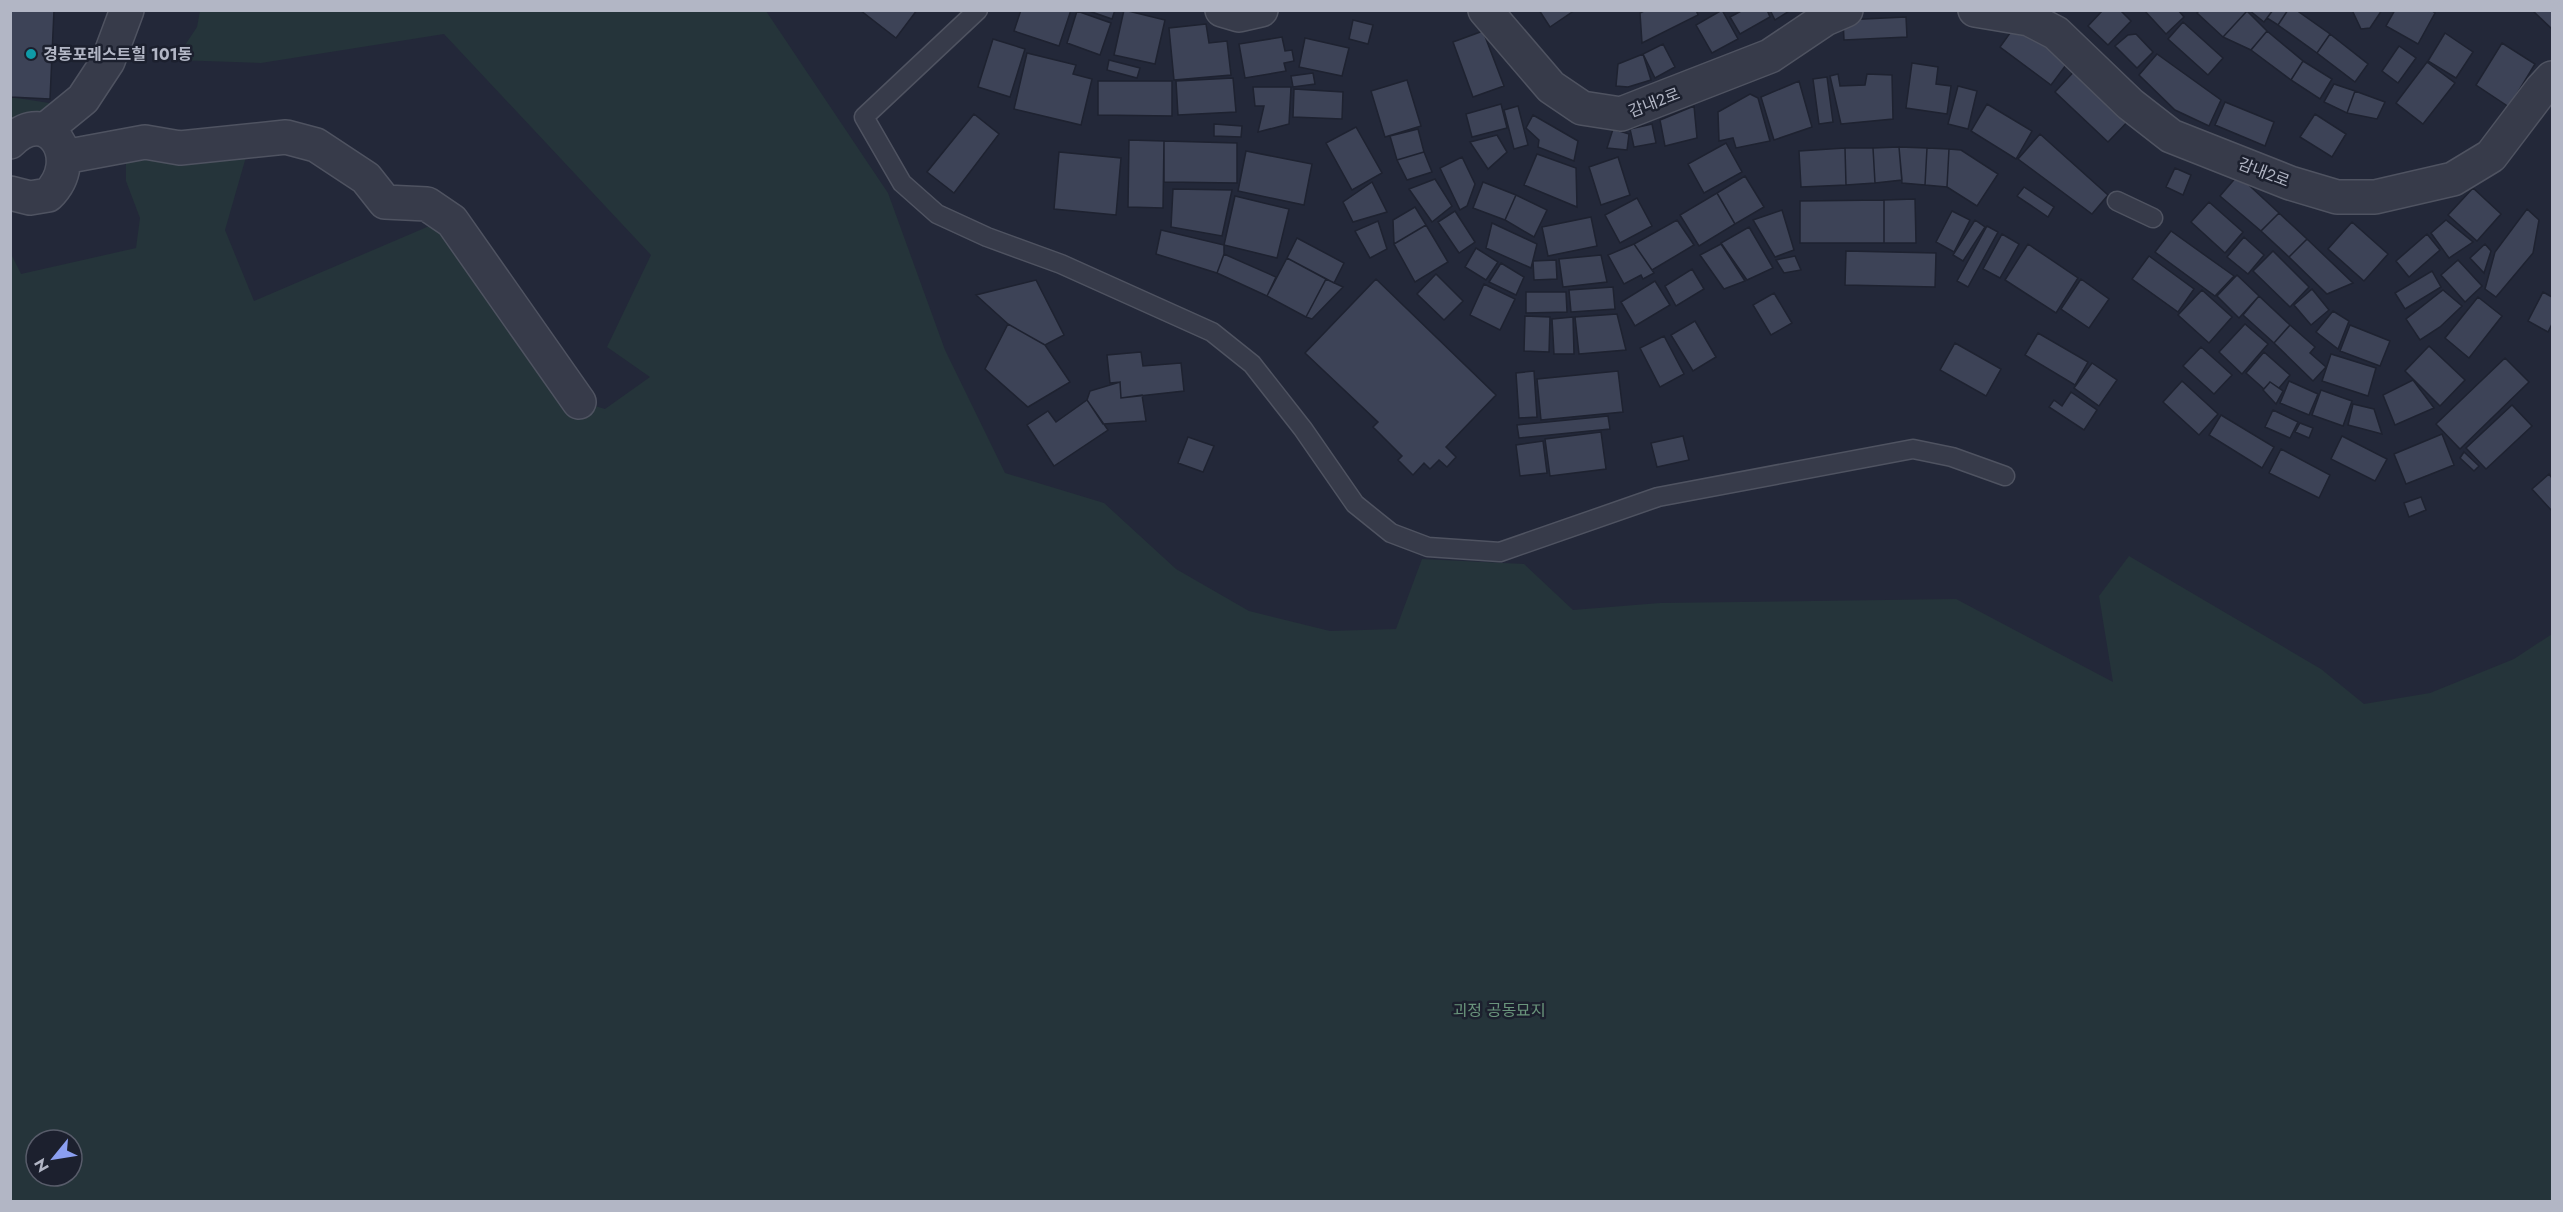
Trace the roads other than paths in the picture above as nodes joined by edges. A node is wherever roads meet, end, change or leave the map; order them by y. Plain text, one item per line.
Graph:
1 (127, 10) edge
2 (978, 10) edge
3 (1222, 10) edge
4 (1261, 10) edge
5 (1485, 10) edge
6 (1846, 10) edge
7 (1975, 10) edge
8 (2553, 78) edge
9 (45, 130) junction
10 (10, 142) edge
11 (64, 157) junction
12 (10, 193) edge
13 (2118, 201) dead end
14 (2153, 218) dead end
15 (579, 402) dead end
16 (2005, 476) dead end

1 - 9 street
2 - 16 lane
3 - 4 street
5 - 6 street, 감내2로
7 - 8 street, 감내2로
9 - 10 street
9 - 11 street
11 - 12 street
11 - 15 street
13 - 14 lane

